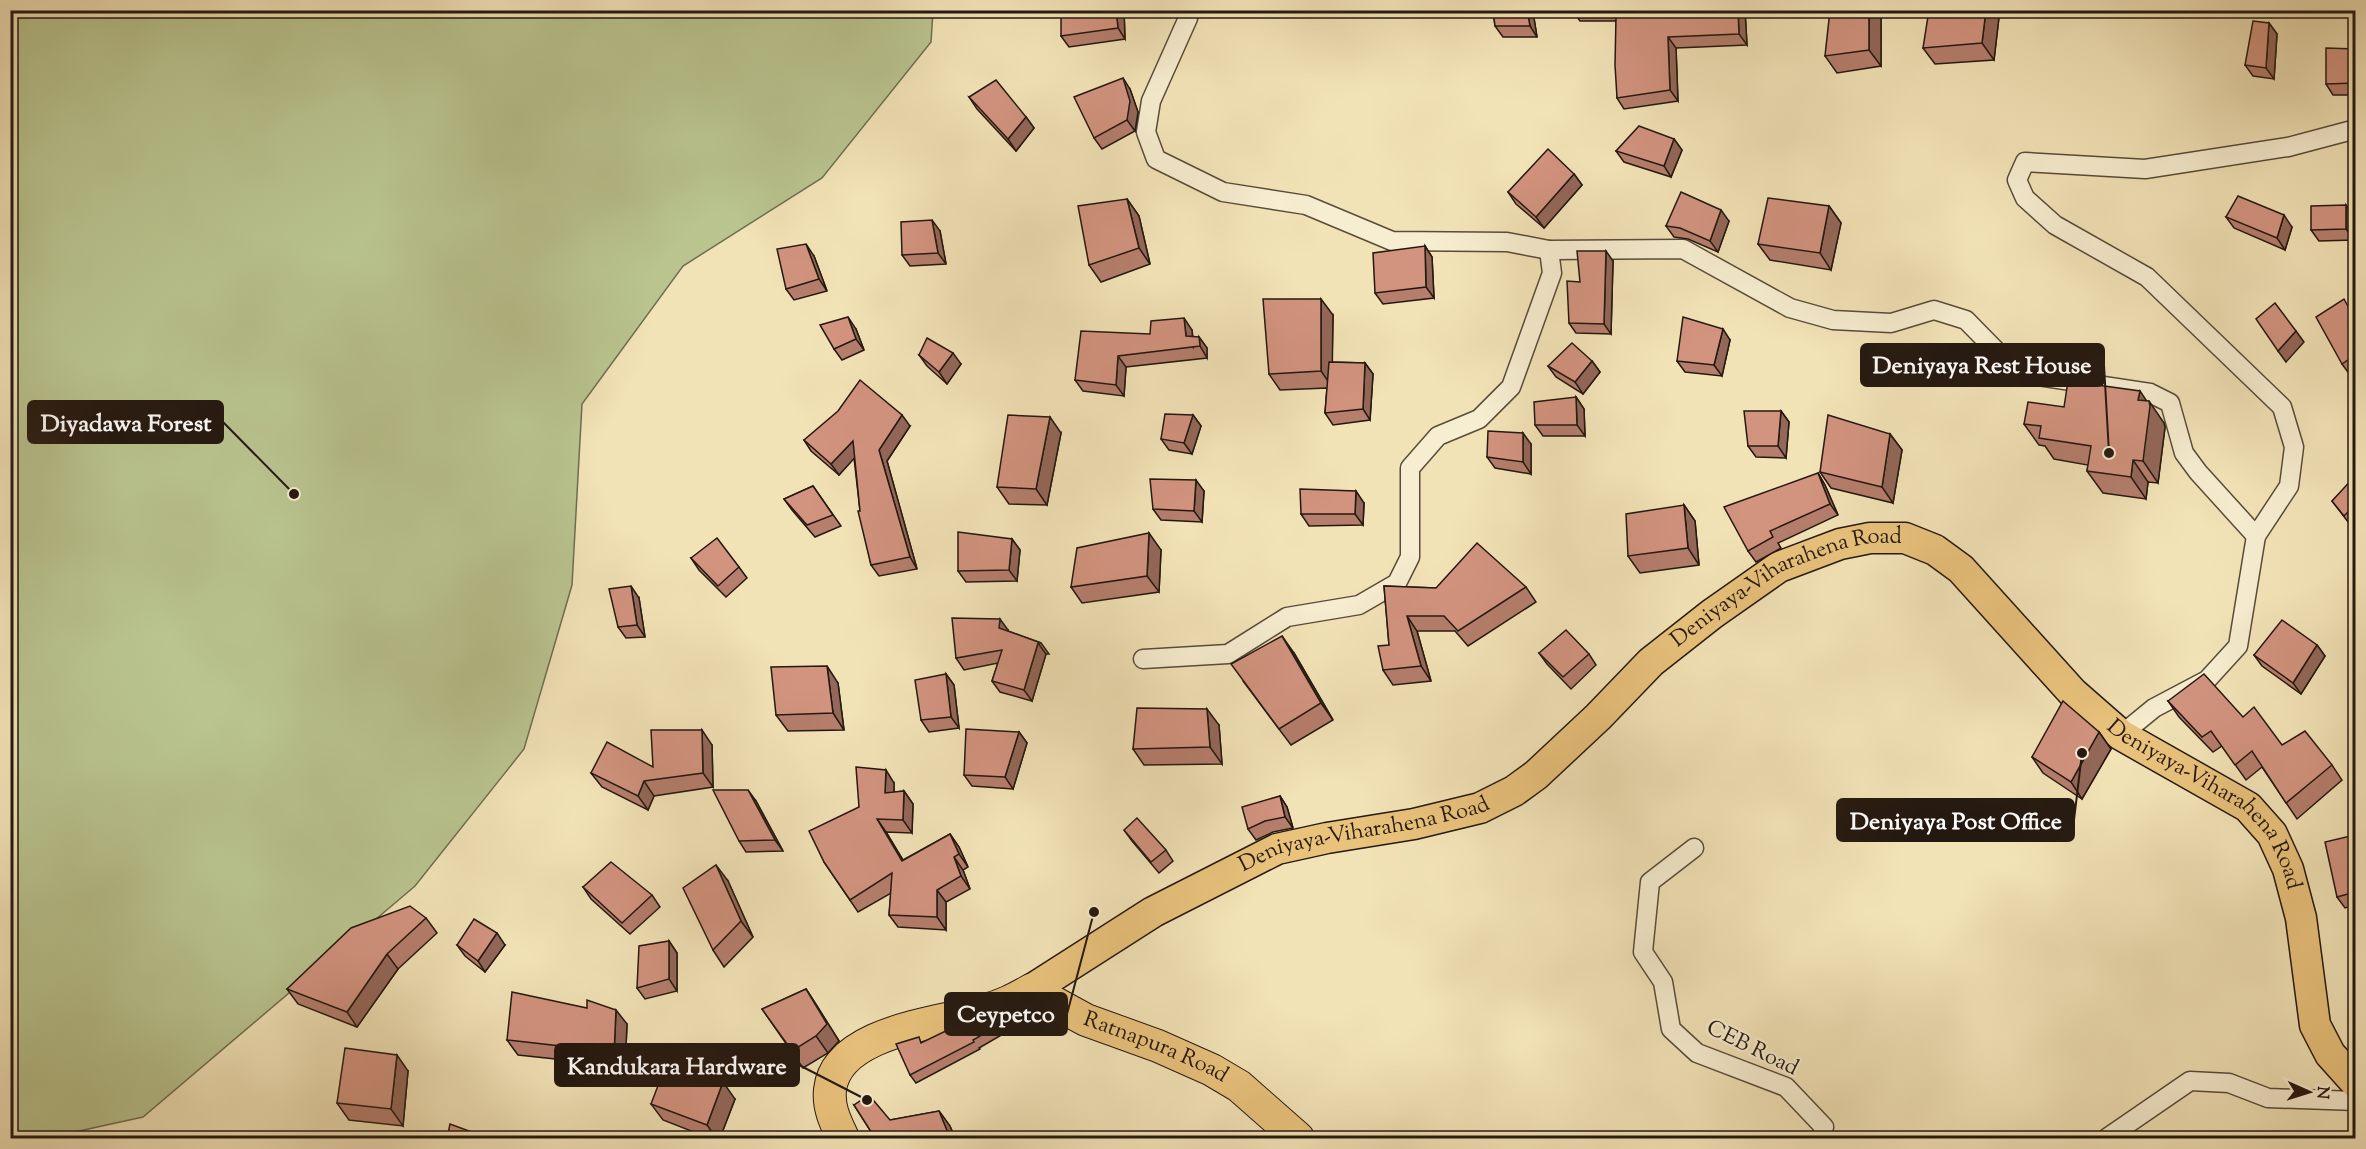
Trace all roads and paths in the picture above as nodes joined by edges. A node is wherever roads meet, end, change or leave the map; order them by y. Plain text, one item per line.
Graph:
1 (1189, 10) edge
2 (2355, 129) edge
3 (1550, 250) junction
4 (2256, 536) junction
5 (1143, 659) dead end
6 (2121, 735) junction
7 (1694, 848) dead end
8 (1030, 990) junction
9 (2355, 1083) edge
10 (2355, 1101) edge
11 (843, 1138) edge
12 (1298, 1138) edge
13 (1821, 1138) edge
14 (2107, 1138) edge

1 - 3 street
2 - 4 street
3 - 4 street
3 - 5 street
4 - 6 street
6 - 8 main road, Deniyaya-Viharahena Road
6 - 9 main road, Deniyaya-Viharahena Road
7 - 13 street, CEB Road
8 - 11 highway
8 - 12 highway, Ratnapura Road
10 - 14 street

